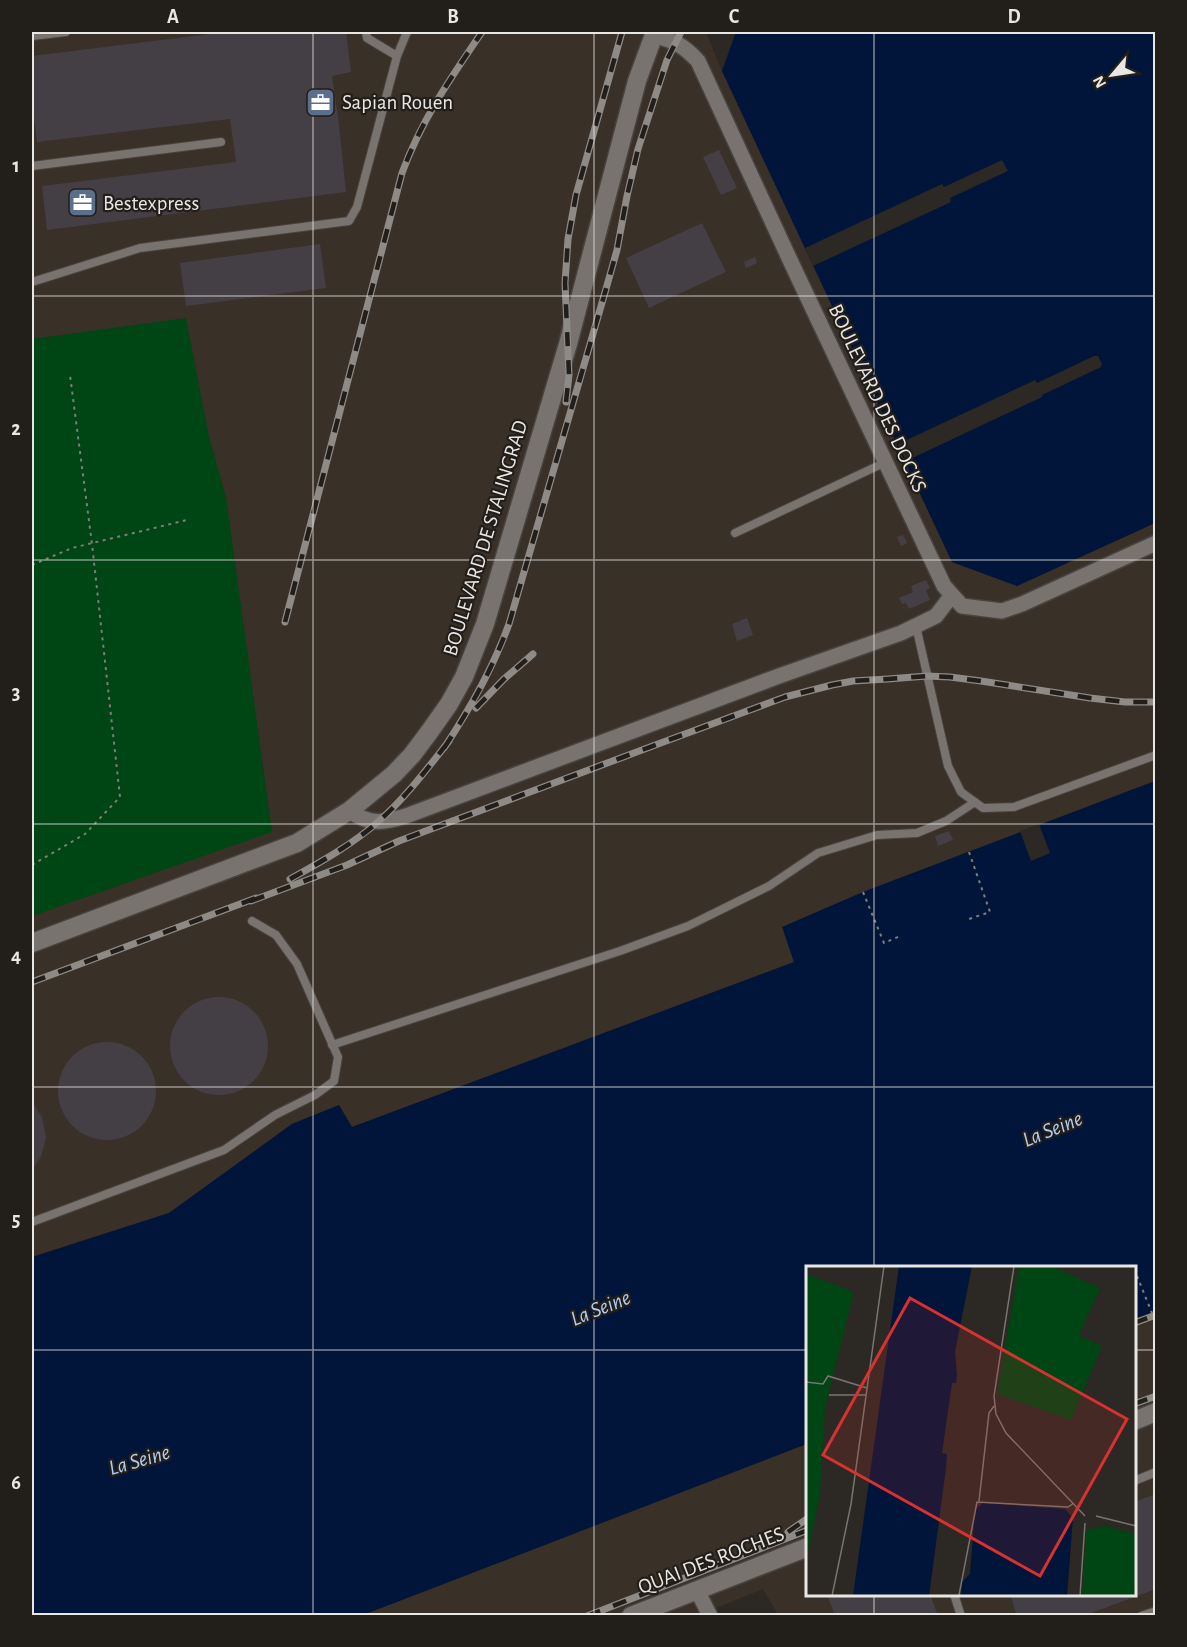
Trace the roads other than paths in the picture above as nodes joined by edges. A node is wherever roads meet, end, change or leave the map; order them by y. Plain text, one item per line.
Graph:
1 (66, 32) edge
2 (366, 32) edge
3 (407, 32) edge
4 (650, 33) edge
5 (32, 36) edge
6 (397, 56) junction
7 (221, 142) dead end
8 (32, 166) edge
9 (32, 282) edge
10 (886, 462) junction
11 (735, 533) dead end
12 (1155, 543) edge
13 (952, 595) junction
14 (916, 626) junction
15 (1155, 755) edge
16 (975, 802) junction
17 (349, 812) junction
18 (252, 921) dead end
19 (32, 943) edge
20 (332, 1046) junction
21 (32, 1222) edge
22 (1155, 1412) edge
23 (1136, 1419) edge
24 (1155, 1472) edge
25 (1136, 1480) edge
26 (806, 1547) edge
27 (697, 1590) junction
28 (955, 1596) edge
29 (662, 1610) edge
30 (1155, 1611) edge
31 (631, 1616) edge
32 (710, 1616) edge
33 (961, 1616) edge
34 (1141, 1616) edge

1 - 5 lane
2 - 6 lane
3 - 6 lane
4 - 10 street, BOULEVARD DES DOCKS
4 - 17 street, BOULEVARD DE STALINGRAD
6 - 9 lane
7 - 8 lane
10 - 11 lane
10 - 13 street, BOULEVARD DES DOCKS
12 - 13 street
13 - 14 street
14 - 16 lane
14 - 17 street
15 - 16 lane
16 - 20 lane
17 - 19 street, BOULEVARD DE STALINGRAD
18 - 20 lane
20 - 21 lane
22 - 23 street
24 - 25 lane
26 - 27 street, QUAI DES ROCHES
27 - 29 street, QUAI DES ROCHES
27 - 32 street
28 - 33 lane
29 - 31 street, QUAI DES ROCHES
30 - 34 lane

